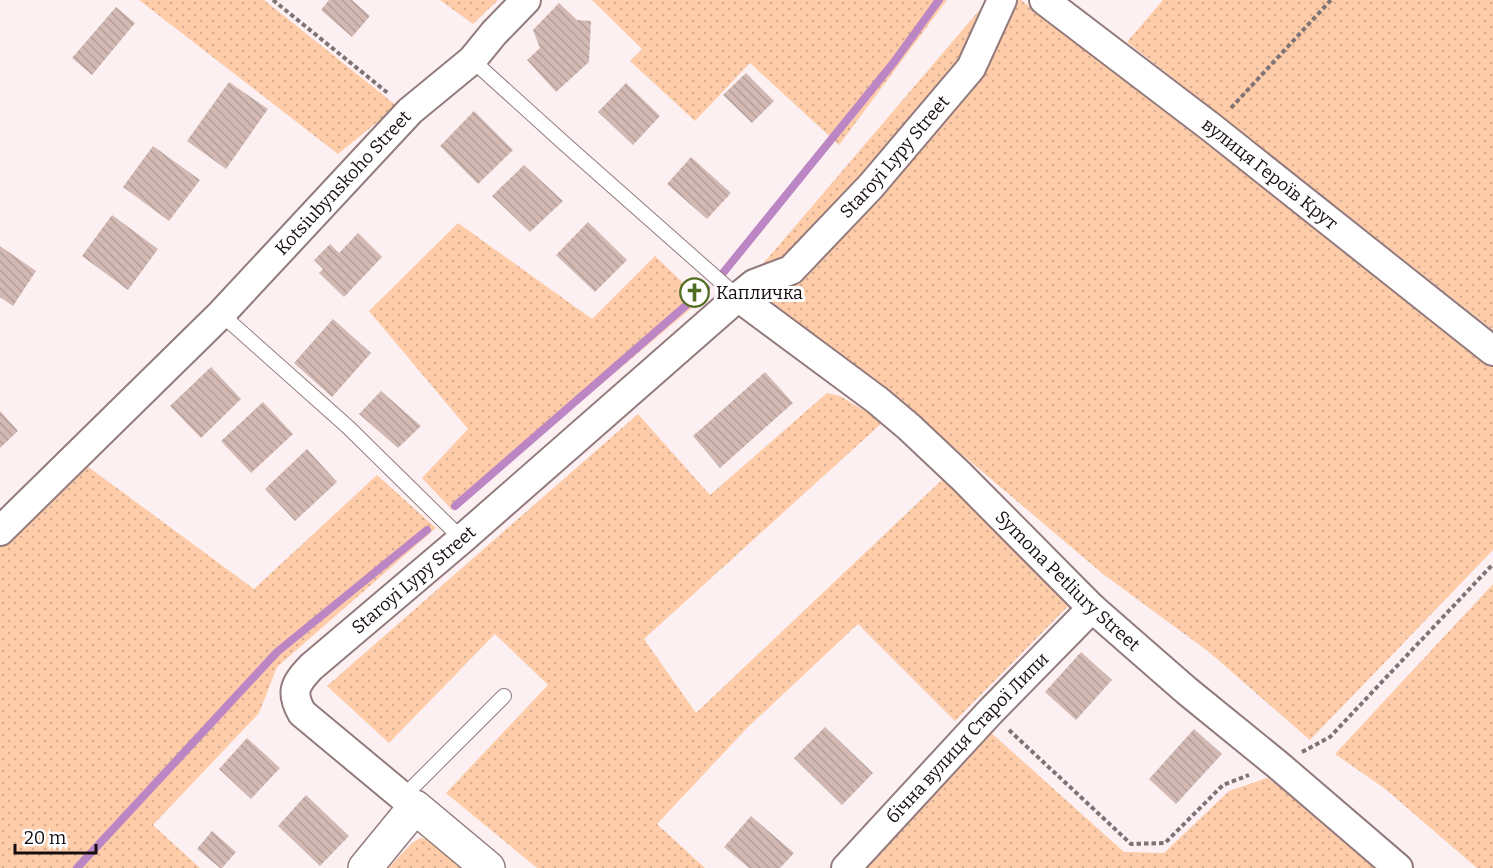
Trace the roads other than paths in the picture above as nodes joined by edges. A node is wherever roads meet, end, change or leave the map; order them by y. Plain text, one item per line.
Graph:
1 (526, 0) edge
2 (1002, 0) edge
3 (1044, 0) edge
4 (472, 60) junction
5 (738, 297) junction
6 (221, 314) junction
7 (1493, 351) edge
8 (0, 531) edge
9 (462, 539) junction
10 (1092, 608) junction
11 (504, 696) dead end
12 (409, 802) junction
13 (365, 868) edge
14 (488, 868) edge
15 (846, 868) edge
16 (1398, 868) edge

1 - 4 street, Kotsiubynskoho Street
2 - 5 street, Staroyi Lypy Street
3 - 7 street, вулиця Героїв Крут
4 - 5 lane
4 - 6 street, Kotsiubynskoho Street
5 - 9 street, Staroyi Lypy Street
5 - 10 street, Symona Petliury Street
6 - 8 street, Kotsiubynskoho Street
6 - 9 lane
9 - 12 street, Staroyi Lypy Street
10 - 15 street, бічна вулиця Старої Липи
10 - 16 street, Symona Petliury Street
11 - 12 lane
12 - 13 street
12 - 14 street, Staroyi Lypy Street

